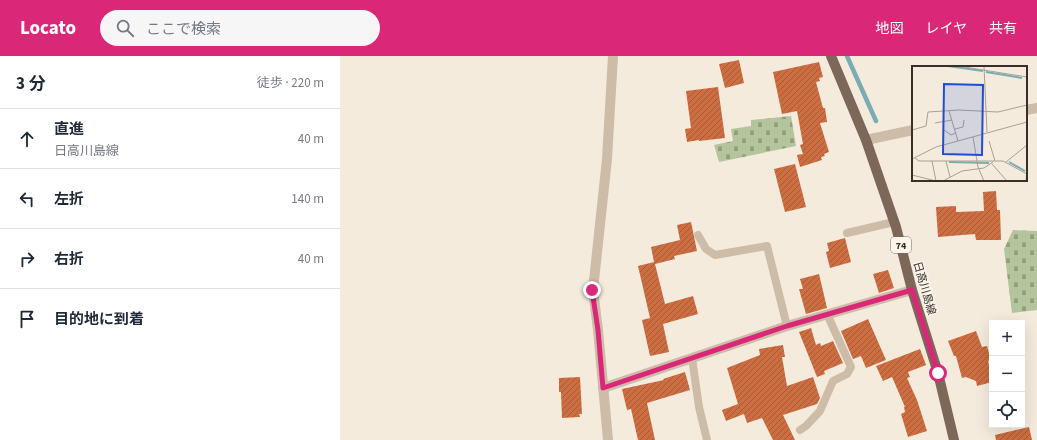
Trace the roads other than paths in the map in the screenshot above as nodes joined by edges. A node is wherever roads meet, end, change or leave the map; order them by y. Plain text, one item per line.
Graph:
1 (613, 56) edge
2 (831, 56) edge
3 (1037, 108) edge
4 (1027, 110) edge
5 (912, 130) edge
6 (866, 140) junction
7 (894, 222) junction
8 (847, 232) dead end
9 (698, 235) dead end
10 (912, 290) junction
11 (828, 314) junction
12 (787, 326) junction
13 (692, 358) junction
14 (603, 388) junction
15 (800, 430) dead end
16 (608, 440) edge
17 (707, 440) edge
18 (954, 440) edge

1 - 14 street
2 - 6 main road, 日高川島線 / 74
3 - 4 street
5 - 6 street
6 - 7 main road, 日高川島線 / 74
7 - 8 lane
7 - 10 main road, 日高川島線 / 74
9 - 12 lane
10 - 11 street
10 - 18 main road, 日高川島線 / 74
11 - 12 street
11 - 15 lane
12 - 13 street
13 - 14 street
13 - 17 lane
14 - 16 street

